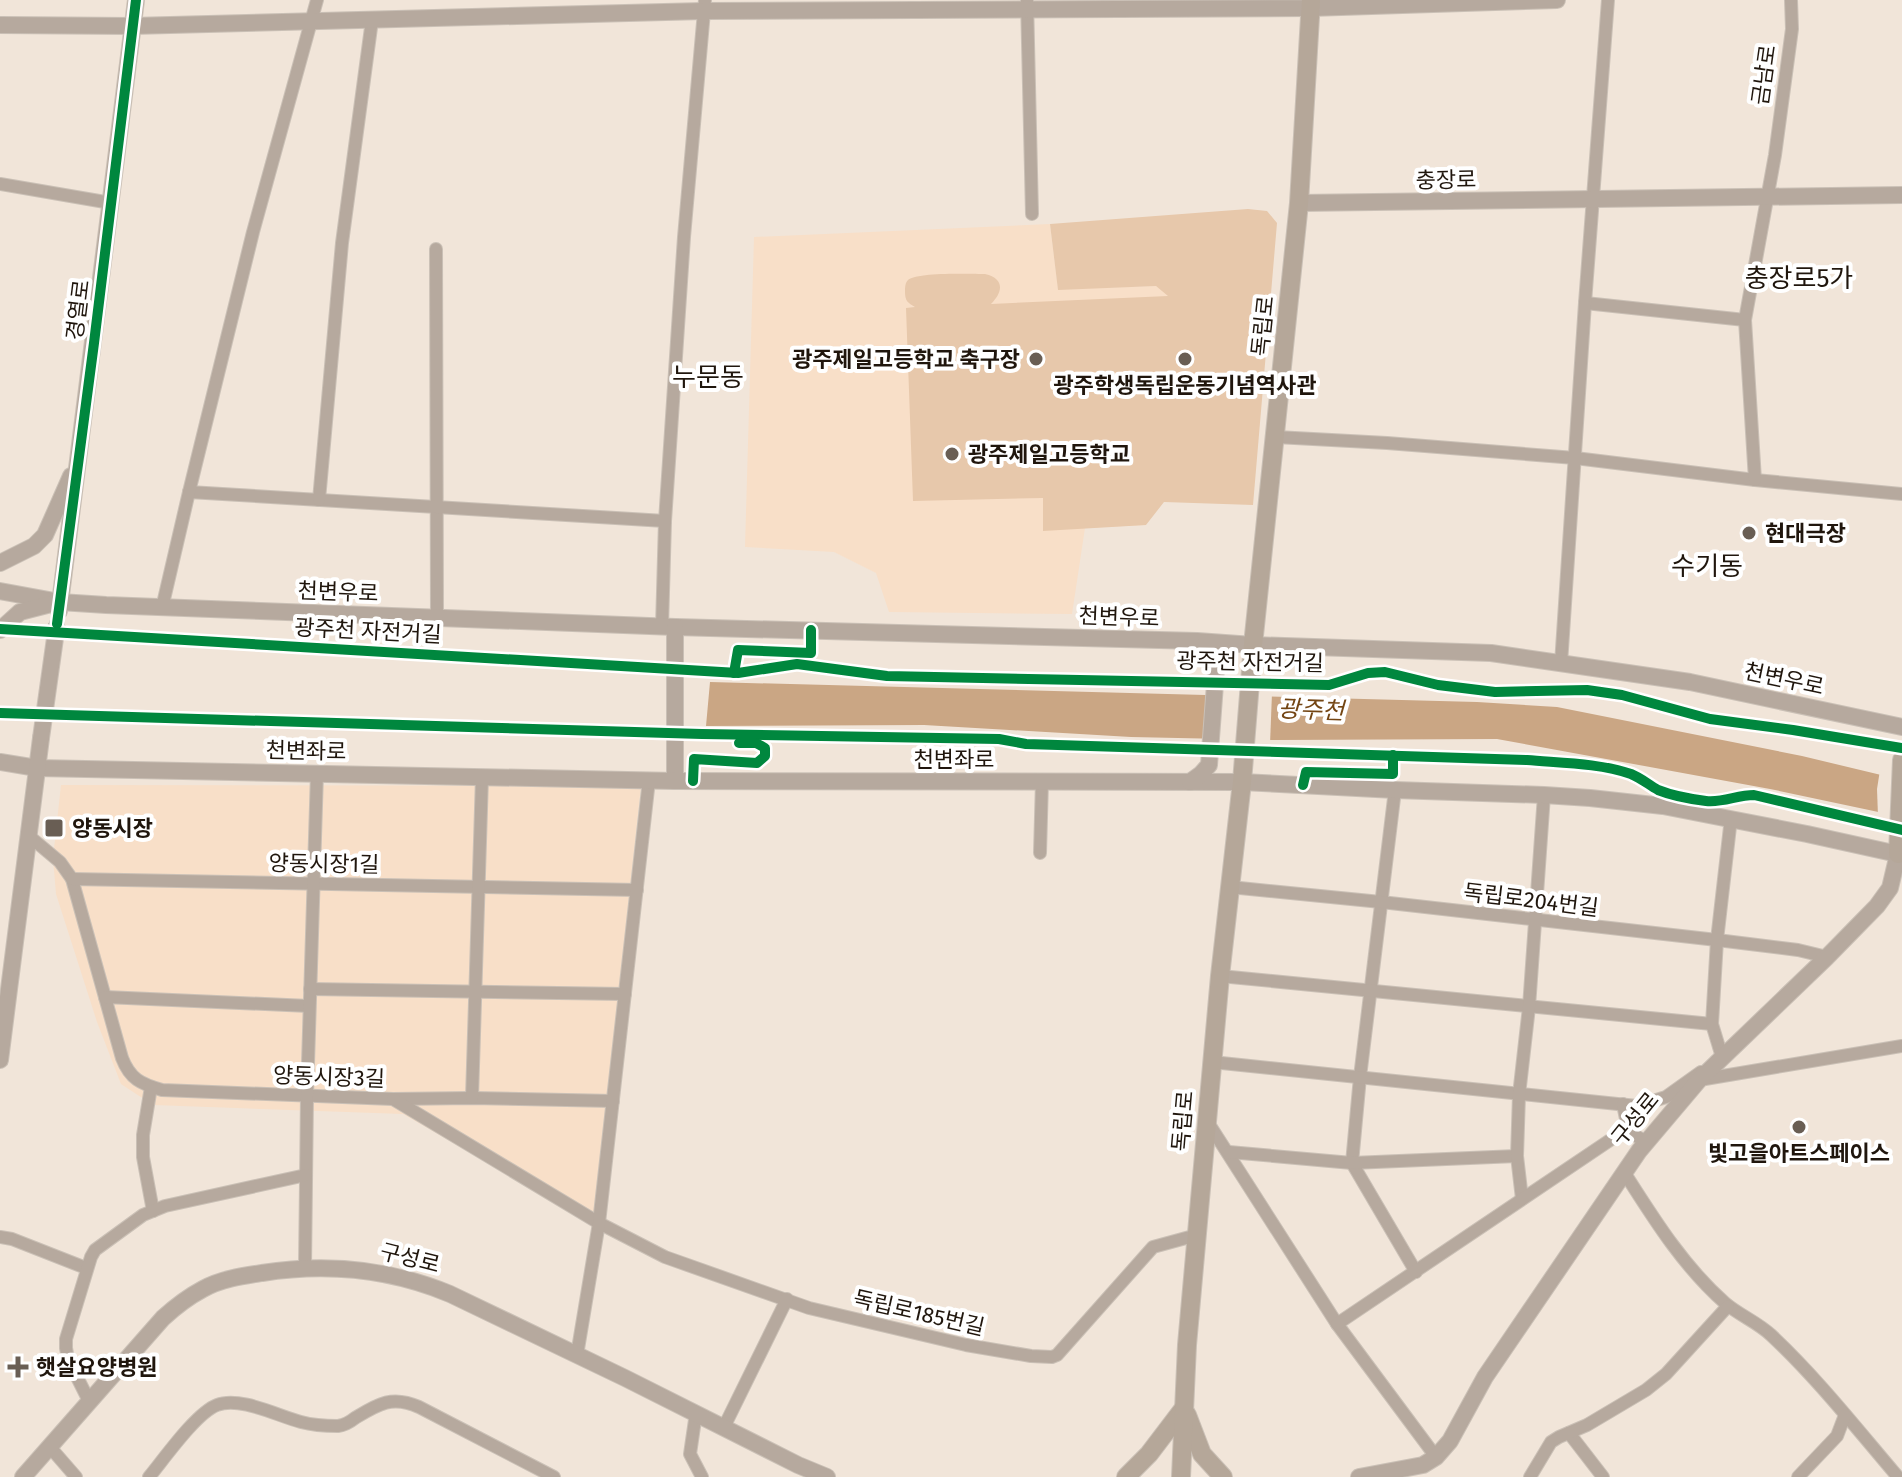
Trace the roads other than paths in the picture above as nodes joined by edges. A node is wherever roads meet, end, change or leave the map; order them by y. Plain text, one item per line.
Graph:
1 (136, 0) edge
2 (317, 0) edge
3 (1557, 0) edge
4 (1608, 0) edge
5 (1791, 0) edge
6 (1310, 4) edge
7 (704, 5) edge
8 (1028, 5) edge
9 (616, 6) edge
10 (372, 20) junction
11 (312, 21) junction
12 (0, 25) edge
13 (132, 26) junction
14 (0, 184) edge
15 (1902, 195) edge
16 (1769, 197) junction
17 (1593, 199) junction
18 (111, 203) junction
19 (1299, 203) junction
20 (1032, 214) dead end
21 (436, 249) dead end
22 (1585, 303) junction
23 (1745, 320) junction
24 (1276, 437) junction
25 (1575, 458) junction
26 (78, 460) junction
27 (1755, 480) junction
28 (189, 492) junction
29 (1902, 494) edge
30 (319, 500) junction
31 (437, 506) junction
32 (665, 521) junction
33 (0, 563) edge
34 (0, 591) edge
35 (60, 602) junction
36 (162, 608) junction
37 (437, 618) junction
38 (669, 627) junction
39 (0, 630) edge
40 (1206, 642) junction
41 (1253, 651) junction
42 (1561, 664) junction
43 (1902, 727) edge
44 (1902, 760) edge
45 (0, 762) edge
46 (37, 768) junction
47 (317, 773) junction
48 (1243, 775) junction
49 (482, 777) junction
50 (649, 780) junction
51 (675, 781) junction
52 (1042, 781) junction
53 (1190, 782) junction
54 (1395, 790) junction
55 (1544, 795) junction
56 (1731, 818) junction
57 (29, 836) junction
58 (1040, 853) dead end
59 (1900, 855) edge
60 (72, 879) junction
61 (314, 883) junction
62 (478, 887) junction
63 (1230, 887) junction
64 (637, 890) junction
65 (1381, 902) junction
66 (1535, 921) junction
67 (1717, 940) junction
68 (1827, 957) junction
69 (1220, 976) junction
70 (310, 989) junction
71 (1371, 991) junction
72 (475, 992) junction
73 (625, 994) junction
74 (105, 997) junction
75 (309, 1006) junction
76 (1529, 1007) junction
77 (1712, 1024) junction
78 (2, 1028) edge
79 (1902, 1046) edge
80 (1722, 1057) junction
81 (0, 1060) edge
82 (1212, 1062) junction
83 (1360, 1077) junction
84 (1699, 1080) junction
85 (151, 1087) junction
86 (1519, 1095) junction
87 (307, 1096) junction
88 (472, 1098) junction
89 (393, 1099) junction
90 (613, 1101) junction
91 (1623, 1104) junction
92 (1207, 1121) junction
93 (1628, 1128) junction
94 (1646, 1141) junction
95 (1229, 1152) junction
96 (1517, 1156) junction
97 (1352, 1163) junction
98 (1624, 1172) junction
99 (306, 1175) junction
100 (1522, 1199) junction
101 (153, 1211) junction
102 (599, 1223) junction
103 (1197, 1235) junction
104 (0, 1237) edge
105 (86, 1268) junction
106 (305, 1268) junction
107 (1416, 1272) junction
108 (787, 1299) junction
109 (1728, 1306) junction
110 (1337, 1324) junction
111 (577, 1355) junction
112 (89, 1401) junction
113 (1184, 1408) junction
114 (696, 1413) junction
115 (1845, 1415) junction
116 (724, 1427) junction
117 (1569, 1433) junction
118 (49, 1446) junction
119 (1436, 1457) junction
120 (23, 1477) edge
121 (76, 1477) edge
122 (149, 1477) edge
123 (554, 1477) edge
124 (702, 1477) edge
125 (827, 1477) edge
126 (1126, 1477) edge
127 (1181, 1477) edge
128 (1223, 1477) edge
129 (1359, 1477) edge
130 (1439, 1477) edge
131 (1530, 1477) edge
132 (1603, 1477) edge
133 (1798, 1477) edge
134 (1898, 1477) edge

1 - 13 street, 경열로
2 - 11 street
3 - 6 street
4 - 17 street
5 - 16 street, 금남로
6 - 8 street
6 - 19 main road, 독립로
7 - 8 street
7 - 9 street
7 - 32 street
8 - 20 street
9 - 10 street
10 - 11 street
10 - 30 street
11 - 13 street
11 - 28 street
12 - 13 street
13 - 18 street, 경열로
14 - 18 street
15 - 16 street, 충장로
16 - 17 street, 충장로
16 - 23 street
17 - 19 street, 충장로
17 - 22 street
18 - 26 street, 경열로
19 - 24 main road, 독립로
21 - 31 street
22 - 23 street
22 - 25 street
23 - 27 street
24 - 25 street
24 - 41 main road, 독립로
25 - 27 street
25 - 42 street
26 - 33 street
26 - 35 street, 경열로
27 - 29 street
28 - 30 street
28 - 36 street
30 - 31 street
31 - 32 street
31 - 37 street
32 - 38 street
34 - 35 street, 천변우로
35 - 36 street, 천변우로
35 - 39 street
35 - 46 street, 경열로, bridge
36 - 37 street, 천변우로
37 - 38 street, 천변우로
38 - 40 street, 천변우로
38 - 51 street
40 - 41 street, 천변우로
40 - 53 street
41 - 42 street, 천변우로
41 - 48 main road, 독립로
42 - 43 street, 천변우로
44 - 59 main road, 구성로
45 - 46 street, 천변좌로
46 - 47 street, 천변좌로
46 - 57 street, 경열로
47 - 49 street, 천변좌로
47 - 61 street
48 - 53 street, 천변좌로
48 - 54 street, 천변좌로
48 - 63 main road, 독립로
49 - 50 street, 천변좌로
49 - 62 street
50 - 51 street, 천변좌로
50 - 64 street
51 - 52 street, 천변좌로
52 - 53 street, 천변좌로
52 - 58 street
54 - 55 street, 천변좌로
54 - 65 street
55 - 56 street, 천변좌로
55 - 66 street
56 - 59 street, 천변좌로
56 - 67 street
57 - 60 street
57 - 78 street, 경열로
59 - 68 street, 구성로
60 - 61 street, 양동시장1길
60 - 74 street
61 - 62 street, 양동시장1길
61 - 70 street
62 - 64 street, 양동시장1길
62 - 72 street
63 - 65 street, 독립로204번길
63 - 69 main road, 독립로
64 - 73 street
65 - 66 street, 독립로204번길
65 - 71 street
66 - 67 street, 독립로204번길
66 - 76 street
67 - 68 street, 독립로204번길
67 - 77 street
68 - 80 street, 구성로
69 - 71 street
69 - 82 main road, 독립로
70 - 72 street
70 - 75 street
71 - 76 street
71 - 83 street
72 - 73 street
72 - 88 street
73 - 90 street
74 - 75 street
74 - 85 street
75 - 87 street
76 - 77 street
76 - 86 street
77 - 80 street
78 - 81 street, 경열로
79 - 84 street
80 - 84 street, 구성로
80 - 91 street
82 - 83 street
82 - 92 main road, 독립로
83 - 86 street
83 - 97 street
84 - 94 street, 구성로
85 - 87 street, 양동시장3길
85 - 101 street
86 - 91 street
86 - 96 street
87 - 89 street, 양동시장3길
87 - 99 street
88 - 89 street, 양동시장3길
88 - 90 street, 양동시장3길
89 - 102 street, 독립로185번길
90 - 102 street
91 - 93 street
92 - 95 street
92 - 103 main road, 독립로
93 - 94 street
93 - 100 street
94 - 98 street, 구성로
95 - 97 street
95 - 110 street
96 - 97 street
96 - 100 street
97 - 107 street
98 - 109 street
98 - 119 street, 구성로
99 - 101 street
99 - 106 street
100 - 107 street
101 - 105 street
102 - 108 street, 독립로185번길
102 - 111 street
103 - 108 street, 독립로185번길
103 - 113 main road, 독립로
104 - 105 street
105 - 112 street
106 - 111 street, 구성로
106 - 112 street, 구성로
107 - 110 street
108 - 116 street
109 - 115 street
109 - 117 street
110 - 119 street
111 - 114 street, 구성로
112 - 118 street, 구성로
113 - 126 main road
113 - 127 main road, 독립로
113 - 128 main road
114 - 116 street, 구성로
114 - 124 street
115 - 133 street
115 - 134 street
116 - 125 street, 구성로
117 - 131 street
117 - 132 street
118 - 120 street, 구성로
118 - 121 street
119 - 129 street
119 - 130 street
122 - 123 street

